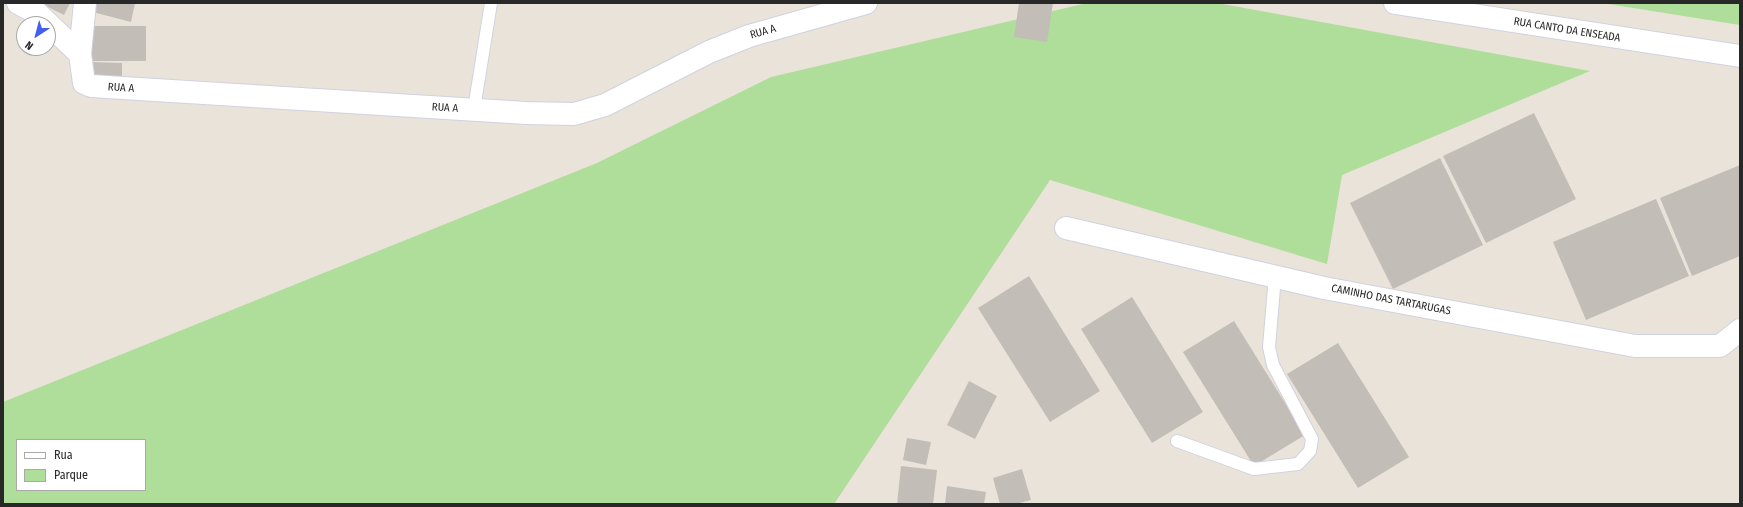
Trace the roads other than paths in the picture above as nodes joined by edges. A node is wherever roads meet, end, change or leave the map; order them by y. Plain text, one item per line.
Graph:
1 (18, 3) edge
2 (85, 3) edge
3 (491, 3) edge
4 (866, 3) edge
5 (1395, 3) edge
6 (841, 7) edge
7 (80, 54) junction
8 (1740, 56) edge
9 (474, 109) junction
10 (1066, 228) dead end
11 (1275, 276) junction
12 (1740, 330) edge
13 (1177, 440) dead end

1 - 7 street
2 - 7 street, RUA A
3 - 9 lane
4 - 6 street, RUA A
5 - 8 street, RUA CANTO DA ENSEADA
6 - 9 street, RUA A
7 - 9 street, RUA A
10 - 11 street, CAMINHO DAS TARTARUGAS
11 - 12 street, CAMINHO DAS TARTARUGAS
11 - 13 lane

